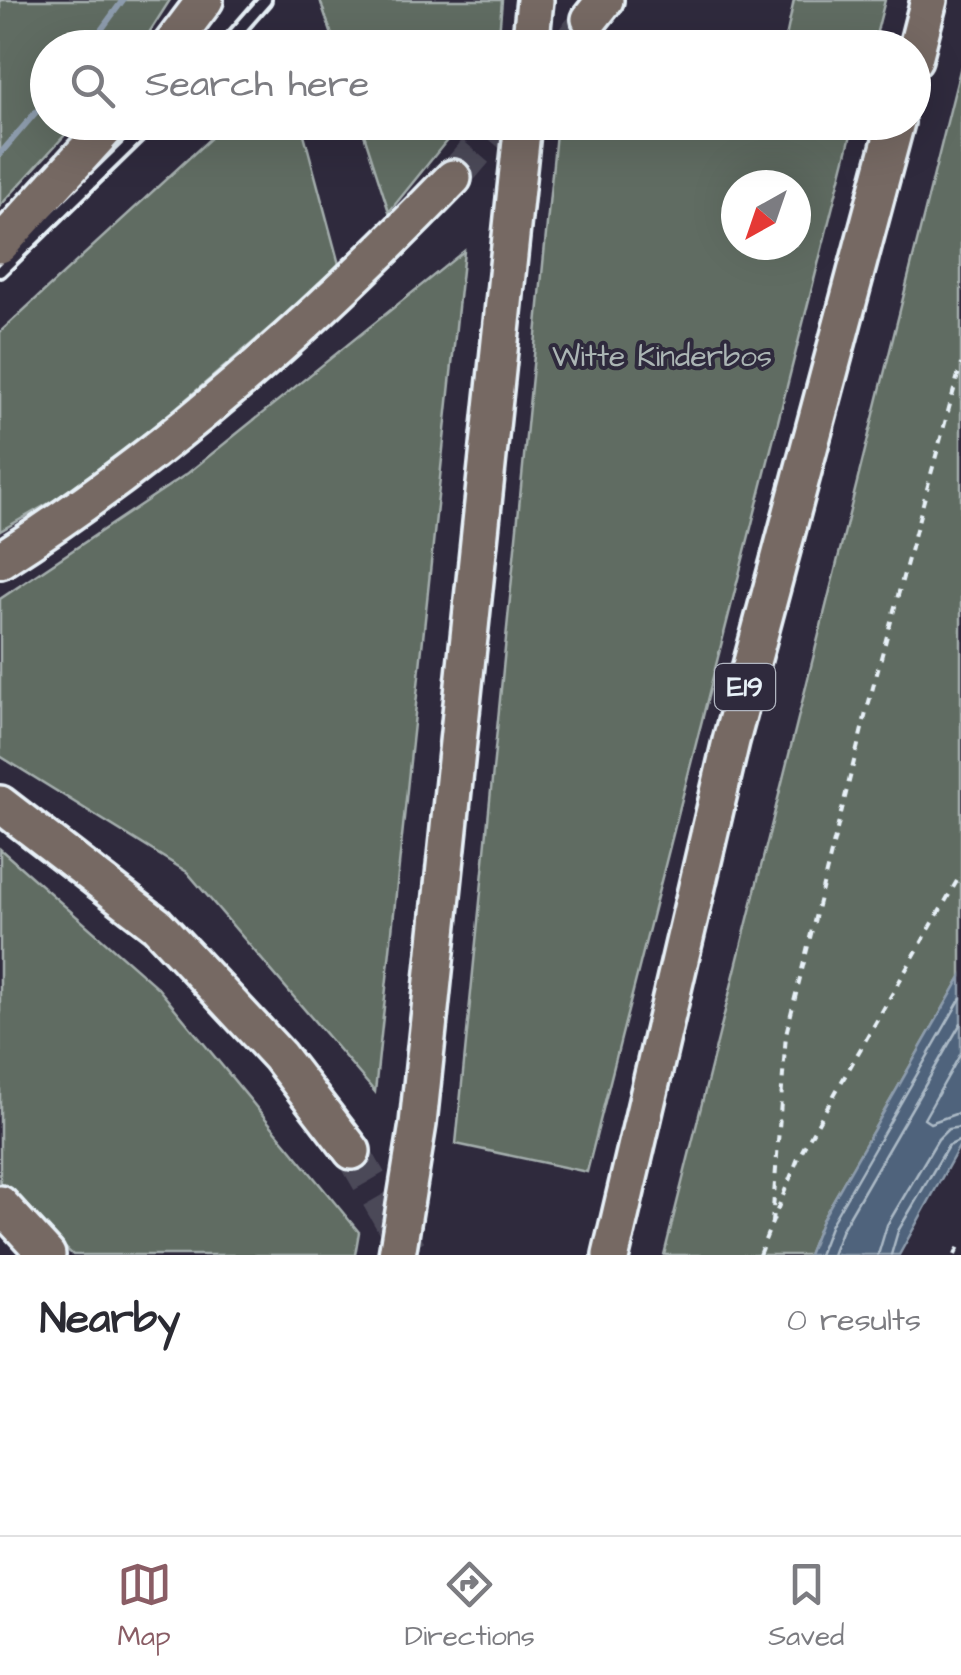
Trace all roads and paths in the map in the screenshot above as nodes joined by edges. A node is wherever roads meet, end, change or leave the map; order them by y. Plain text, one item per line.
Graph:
1 (205, 0) edge
2 (265, 0) edge
3 (535, 0) edge
4 (929, 0) edge
5 (182, 30) edge
6 (239, 30) edge
7 (532, 30) edge
8 (921, 30) edge
9 (96, 140) edge
10 (136, 140) edge
11 (521, 140) edge
12 (891, 140) edge
13 (453, 178) tunnel mouth
14 (0, 245) edge
15 (0, 272) edge
16 (961, 364) edge
17 (0, 560) edge
18 (0, 804) edge
19 (961, 874) edge
20 (352, 1151) tunnel mouth
21 (0, 1204) edge
22 (772, 1223) junction
23 (961, 1242) edge
24 (47, 1255) edge
25 (397, 1255) edge
26 (611, 1255) edge
27 (759, 1255) edge
28 (955, 1255) edge

1 - 5 highway
2 - 6 lane
3 - 7 highway
4 - 8 highway
9 - 14 highway
10 - 15 lane
11 - 25 highway
12 - 26 highway, E19
13 - 17 highway
16 - 22 path
18 - 20 highway
19 - 22 path
21 - 24 highway
22 - 27 path
23 - 28 path

